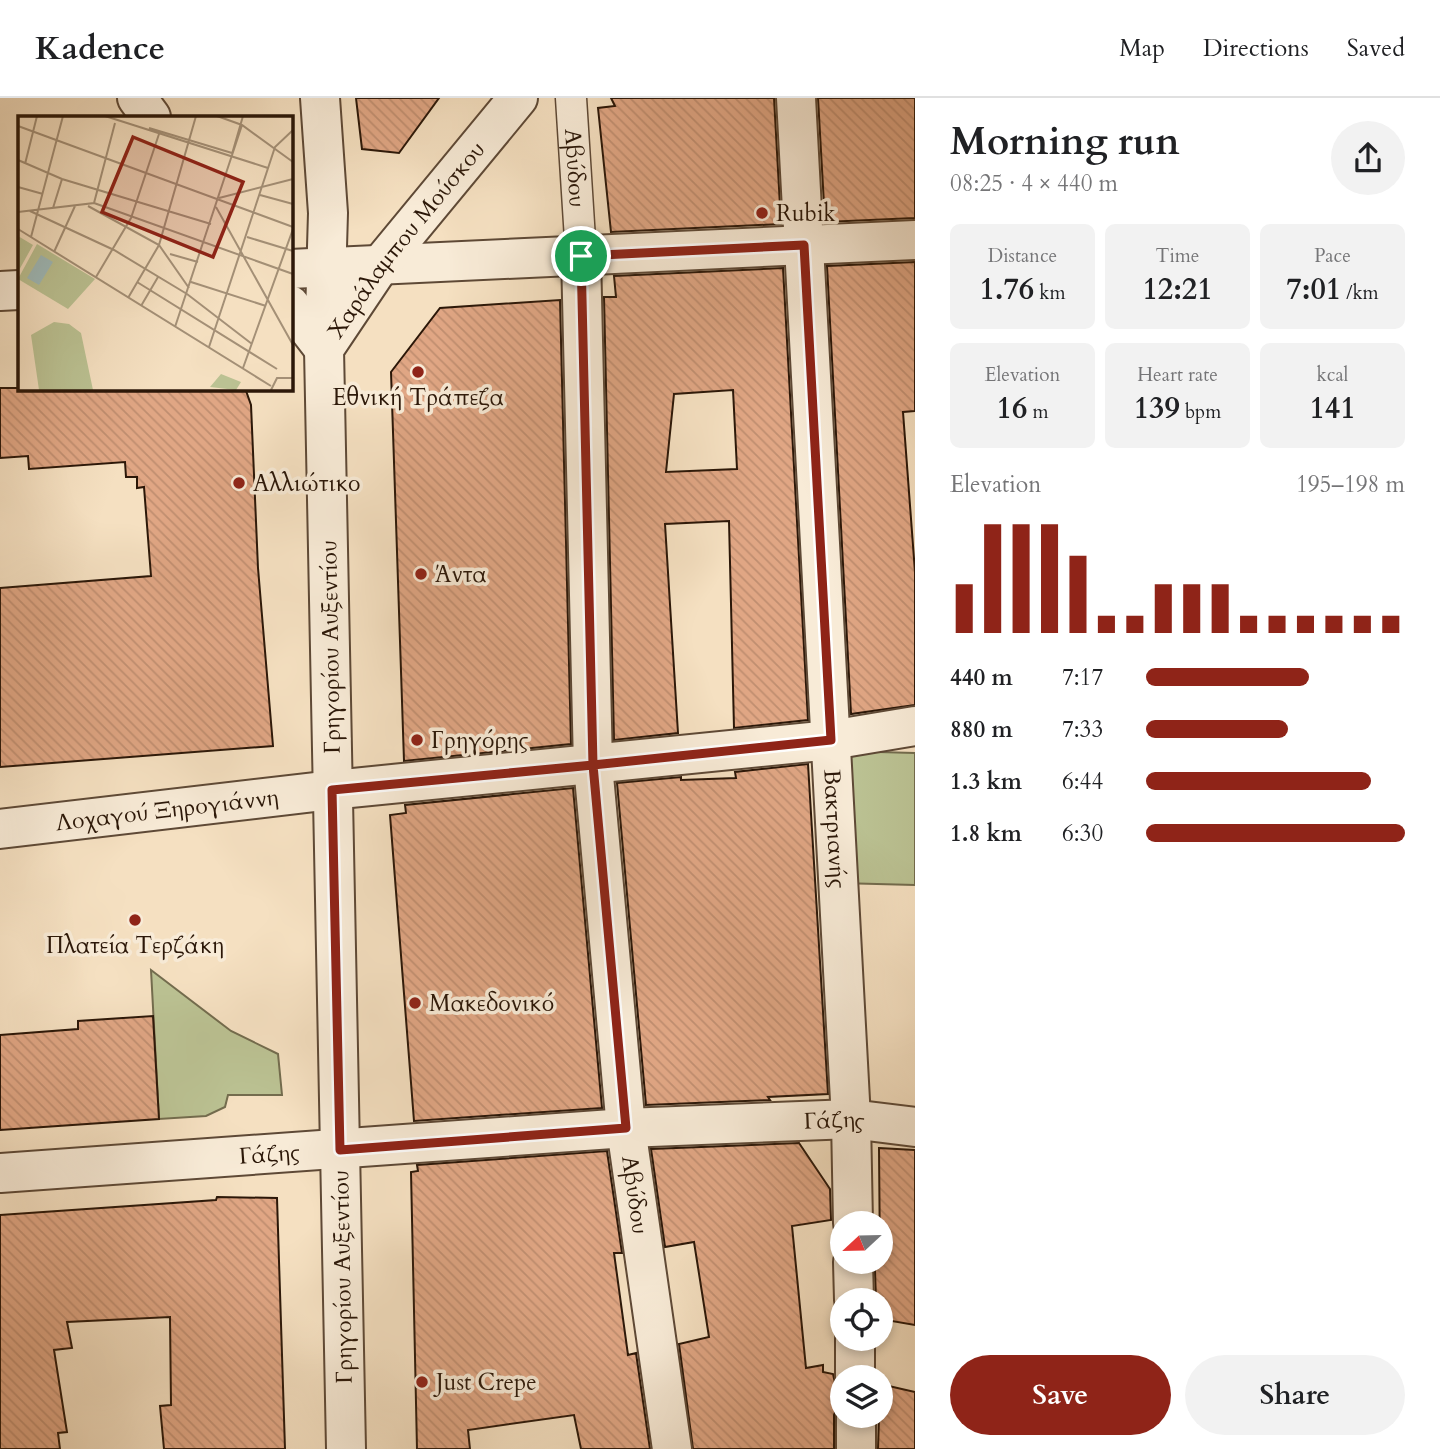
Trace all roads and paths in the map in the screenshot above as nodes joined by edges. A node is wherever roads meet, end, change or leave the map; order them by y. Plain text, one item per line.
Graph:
1 (137, 98) edge
2 (320, 98) edge
3 (518, 98) edge
4 (571, 98) edge
5 (796, 98) edge
6 (150, 116) edge
7 (915, 240) edge
8 (804, 245) junction
9 (581, 256) junction
10 (380, 264) junction
11 (328, 265) junction
12 (292, 269) edge
13 (18, 290) edge
14 (0, 291) edge
15 (292, 308) edge
16 (324, 349) junction
17 (915, 726) edge
18 (831, 740) junction
19 (593, 765) junction
20 (332, 790) junction
21 (0, 829) edge
22 (851, 1119) junction
23 (915, 1126) edge
24 (626, 1128) junction
25 (340, 1150) junction
26 (0, 1173) edge
27 (853, 1211) edge
28 (856, 1428) edge
29 (346, 1449) edge
30 (672, 1449) edge
31 (856, 1449) edge

1 - 6 street
2 - 11 street, Γρηγορίου Αυξεντίου
3 - 10 street, Χαράλαμπου Μούσκου
4 - 9 street, Αβύδου
5 - 8 street, Βακτριανής
7 - 8 street
8 - 9 street
8 - 18 street, Βακτριανής
9 - 10 street
9 - 19 street, Αβύδου
10 - 11 street
10 - 16 street, Χαράλαμπου Μούσκου
11 - 12 street
11 - 16 street, Γρηγορίου Αυξεντίου
13 - 14 street
15 - 16 street
16 - 20 street, Γρηγορίου Αυξεντίου
17 - 18 street, Λοχαγού Ξηρογιάννη
18 - 19 street, Λοχαγού Ξηρογιάννη
18 - 22 street, Βακτριανής
19 - 20 street, Λοχαγού Ξηρογιάννη
19 - 24 street, Αβύδου
20 - 21 street, Λοχαγού Ξηρογιάννη
20 - 25 street, Γρηγορίου Αυξεντίου
22 - 23 street, Γάζης
22 - 24 street, Γάζης
22 - 27 street, Βακτριανής
24 - 25 street, Γάζης
24 - 30 street, Αβύδου
25 - 26 street, Γάζης
25 - 29 street, Γρηγορίου Αυξεντίου
28 - 31 street

